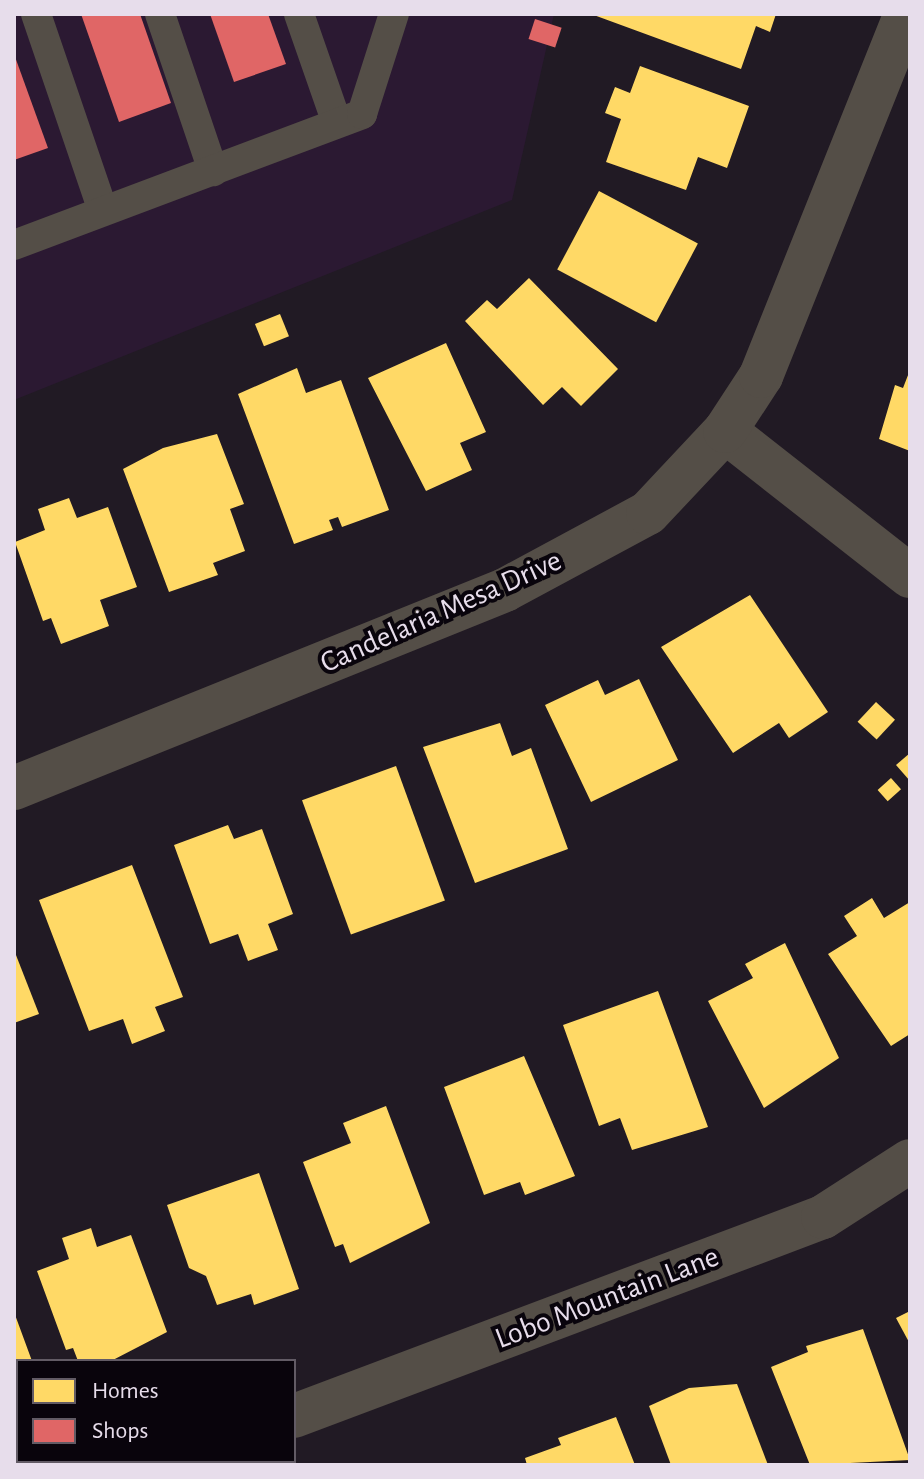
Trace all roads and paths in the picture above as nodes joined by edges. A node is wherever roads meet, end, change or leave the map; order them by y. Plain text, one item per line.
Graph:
1 (36, 14) edge
2 (160, 14) edge
3 (299, 14) edge
4 (394, 14) edge
5 (906, 14) edge
6 (337, 123) junction
7 (213, 171) junction
8 (103, 211) junction
9 (14, 245) edge
10 (725, 431) junction
11 (910, 576) edge
12 (14, 788) edge
13 (910, 1161) edge
14 (296, 1415) edge

1 - 8 lane
2 - 7 lane
3 - 6 lane
4 - 6 lane
5 - 10 street, Candelaria Mesa Drive
6 - 7 lane
7 - 8 lane
8 - 9 lane
10 - 11 street
10 - 12 street, Candelaria Mesa Drive
13 - 14 street, Lobo Mountain Lane

